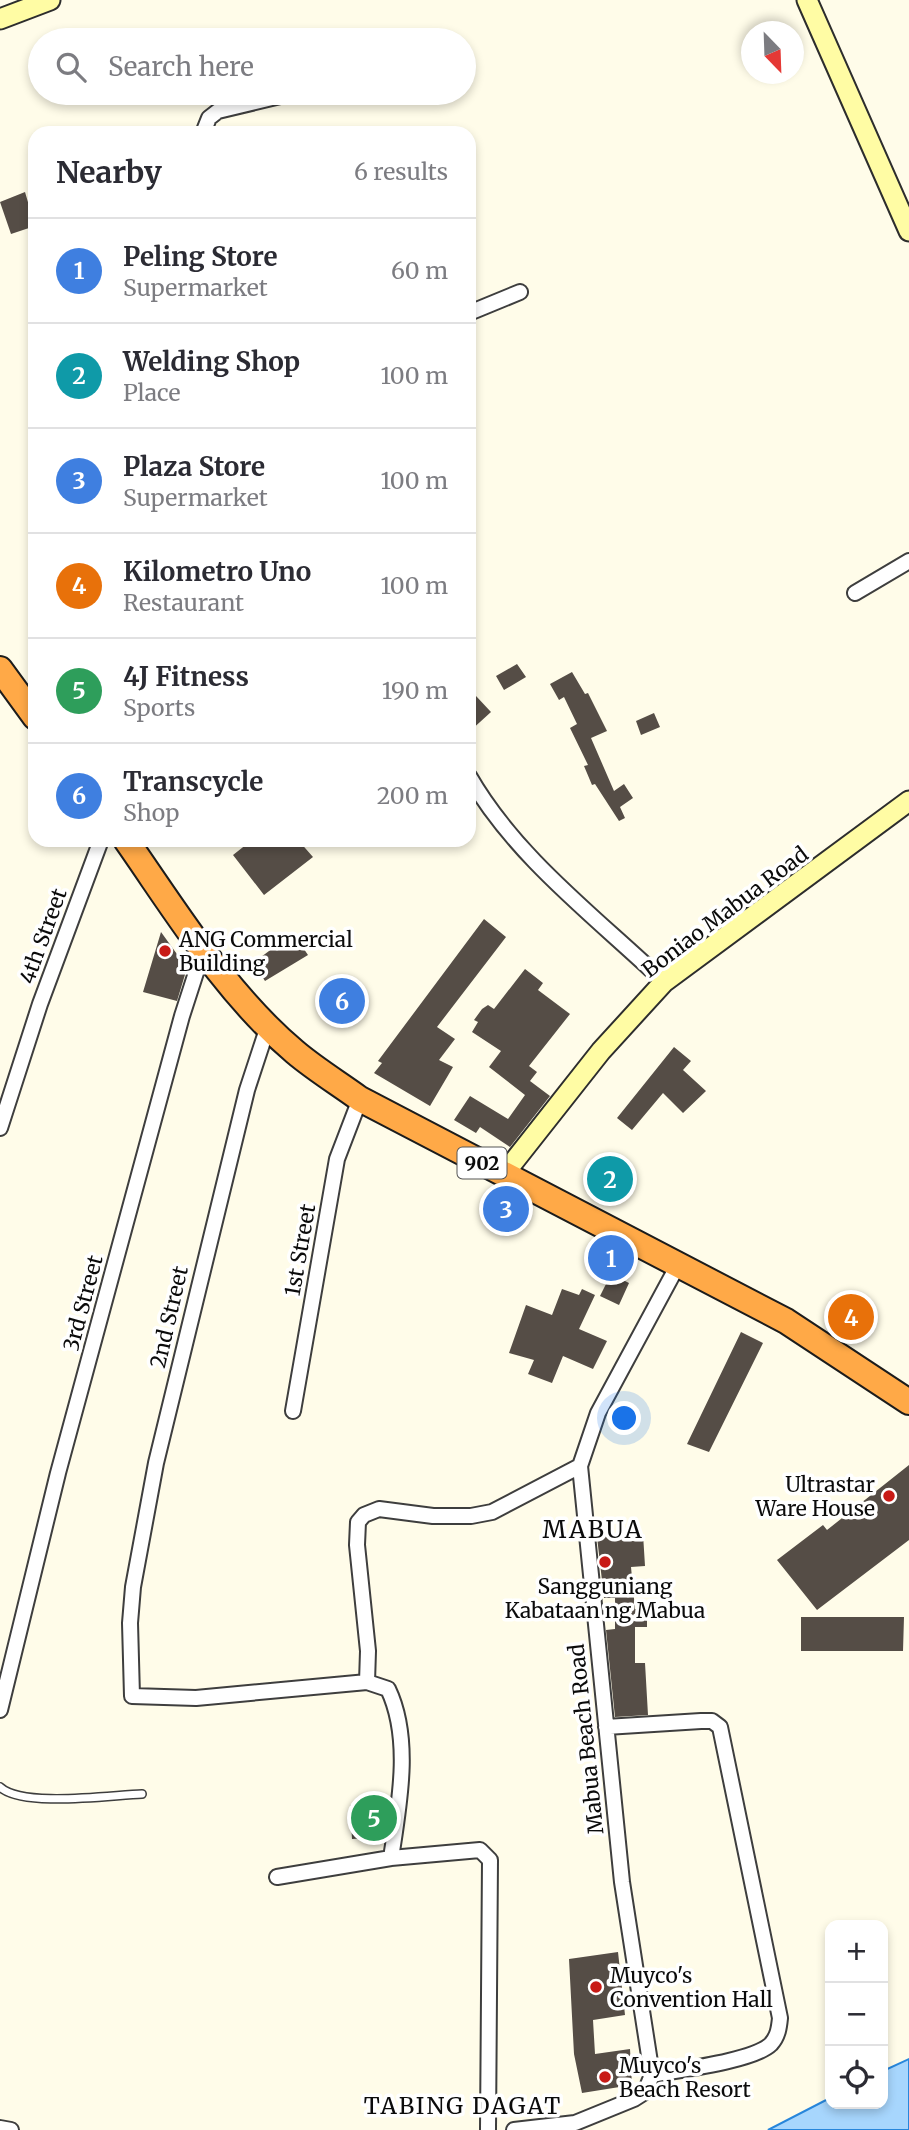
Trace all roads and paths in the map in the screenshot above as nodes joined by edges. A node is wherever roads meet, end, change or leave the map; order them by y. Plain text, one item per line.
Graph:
1 (50, 0) edge
2 (807, 0) edge
3 (0, 19) edge
4 (243, 105) edge
5 (206, 126) edge
6 (909, 231) edge
7 (520, 292) dead end
8 (476, 310) edge
9 (909, 561) edge
10 (855, 593) dead end
11 (0, 669) edge
12 (28, 707) edge
13 (476, 788) edge
14 (909, 800) edge
15 (98, 847) edge
16 (131, 847) edge
17 (203, 951) junction
18 (664, 982) junction
19 (268, 1026) junction
20 (360, 1099) junction
21 (0, 1128) edge
22 (504, 1174) junction
23 (679, 1263) junction
24 (909, 1402) edge
25 (293, 1411) dead end
26 (580, 1466) junction
27 (367, 1682) junction
28 (0, 1710) edge
29 (606, 1727) junction
30 (0, 1787) edge
31 (142, 1794) dead end
32 (391, 1858) junction
33 (278, 1877) dead end
34 (652, 2076) junction
35 (0, 2128) edge
36 (11, 2130) edge
37 (488, 2130) edge
38 (514, 2130) edge

1 - 3 street
2 - 6 street
4 - 5 street
7 - 8 street
9 - 10 street
11 - 12 highway
13 - 18 street
14 - 18 street, Boniao Mabua Road
15 - 21 street, 4th Street
16 - 17 highway, 902
17 - 19 highway, 902
17 - 28 street, 3rd Street
18 - 22 street, Boniao Mabua Road
19 - 20 highway, 902
19 - 27 street, 2nd Street
20 - 22 highway, 902
20 - 25 street, 1st Street
22 - 23 highway, 902
23 - 24 highway, 902
23 - 26 street, Mabua Beach Road
26 - 27 street
26 - 29 street, Mabua Beach Road
27 - 32 street
29 - 34 street, Mabua Beach Road
29 - 34 street
30 - 31 lane
32 - 33 street
32 - 37 street
34 - 38 street
35 - 36 street

